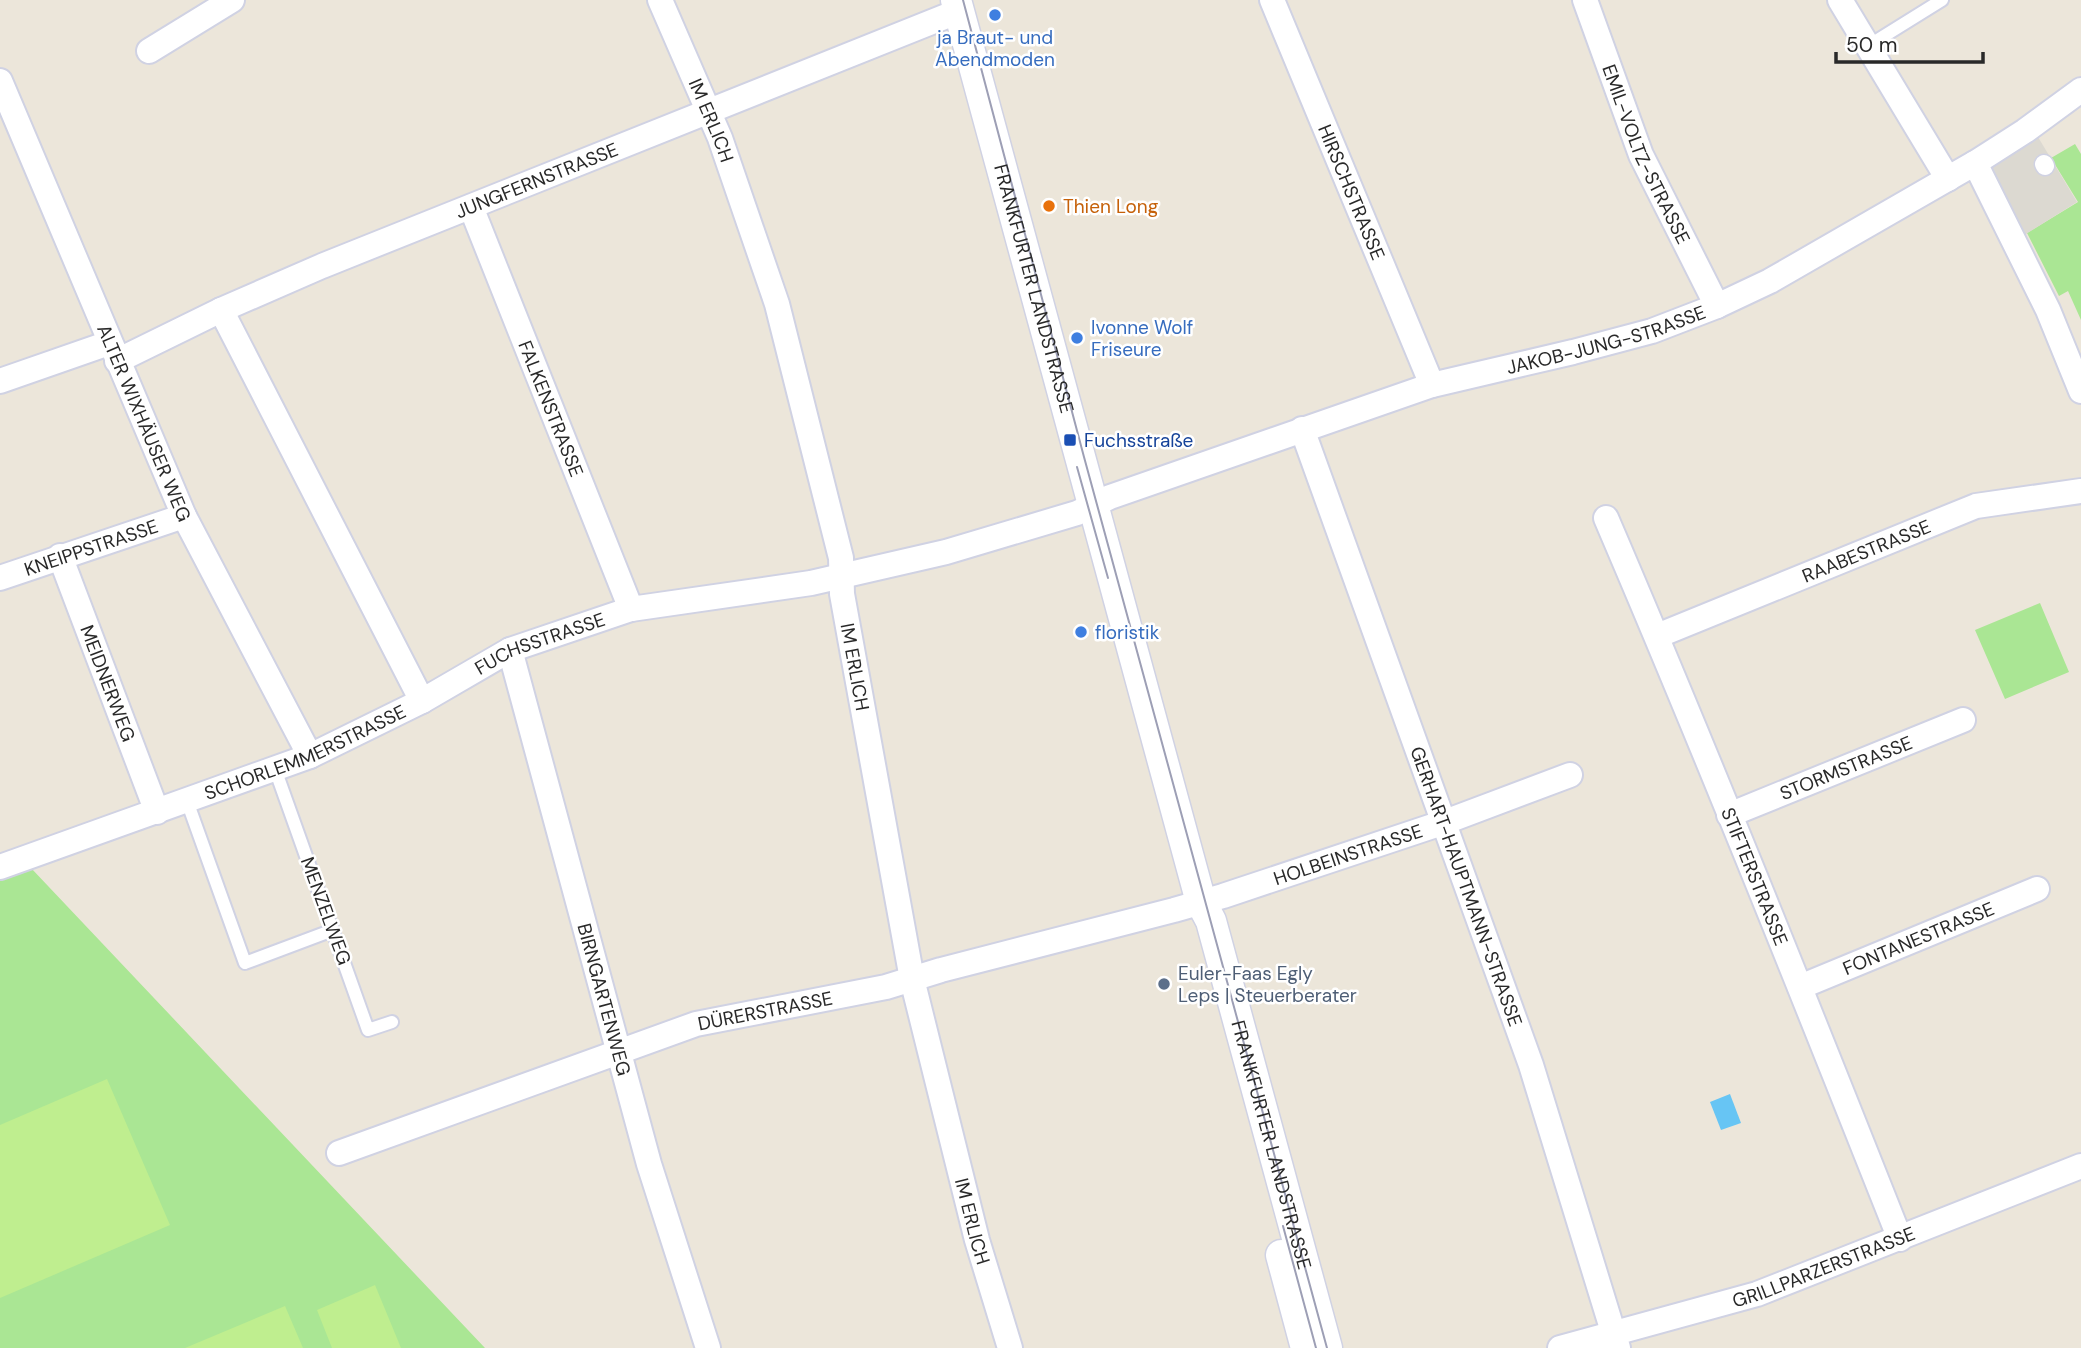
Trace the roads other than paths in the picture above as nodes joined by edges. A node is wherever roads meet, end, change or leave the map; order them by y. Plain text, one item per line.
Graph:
1 (232, 0) edge
2 (660, 0) edge
3 (1272, 0) edge
4 (1585, 0) edge
5 (1840, 0) edge
6 (1942, 0) edge
7 (958, 5) edge
8 (1868, 46) junction
9 (149, 51) dead end
10 (0, 81) edge
11 (2081, 90) edge
12 (706, 110) junction
13 (1975, 163) junction
14 (1948, 179) junction
15 (471, 207) junction
16 (1717, 306) junction
17 (220, 310) junction
18 (113, 352) junction
19 (0, 381) edge
20 (1432, 385) junction
21 (2081, 391) edge
22 (1302, 429) junction
23 (2081, 491) edge
24 (1093, 505) junction
25 (184, 516) junction
26 (1606, 518) dead end
27 (60, 556) junction
28 (842, 575) junction
29 (0, 578) edge
30 (631, 609) junction
31 (1657, 636) junction
32 (510, 650) junction
33 (422, 701) junction
34 (1963, 720) dead end
35 (310, 756) junction
36 (275, 769) junction
37 (1570, 775) dead end
38 (187, 801) junction
39 (157, 812) junction
40 (1729, 815) junction
41 (1445, 822) junction
42 (0, 867) edge
43 (2037, 890) dead end
44 (1201, 902) junction
45 (333, 930) junction
46 (912, 979) junction
47 (1800, 987) junction
48 (392, 1022) dead end
49 (620, 1051) junction
50 (339, 1153) dead end
51 (2081, 1166) edge
52 (1900, 1239) junction
53 (1616, 1341) edge
54 (708, 1348) edge
55 (1010, 1348) edge
56 (1306, 1348) edge
57 (1327, 1348) edge
58 (1560, 1348) edge

1 - 9 street
2 - 12 street, IM ERLICH
3 - 20 street, HIRSCHSTRASSE
4 - 16 street, EMIL-VOLTZ-STRASSE
5 - 8 street
6 - 8 lane
7 - 12 street, JUNGFERNSTRASSE
7 - 24 street, FRANKFURTER LANDSTRASSE
8 - 14 street
10 - 18 street, ALTER WIXHÄUSER WEG
11 - 13 street, JAKOB-JUNG-STRASSE
12 - 15 street, JUNGFERNSTRASSE
12 - 28 street, IM ERLICH
13 - 14 street, JAKOB-JUNG-STRASSE
13 - 21 street
14 - 16 street, JAKOB-JUNG-STRASSE
15 - 17 street, JUNGFERNSTRASSE
15 - 30 street, FALKENSTRASSE
16 - 20 street, JAKOB-JUNG-STRASSE
17 - 18 street, JUNGFERNSTRASSE
17 - 33 street
18 - 19 street, JUNGFERNSTRASSE
18 - 25 street, ALTER WIXHÄUSER WEG
20 - 22 street, JAKOB-JUNG-STRASSE
22 - 24 street, JAKOB-JUNG-STRASSE
22 - 41 street, GERHART-HAUPTMANN-STRASSE
23 - 31 street, RAABESTRASSE
24 - 28 street, FUCHSSTRASSE
24 - 44 street, FRANKFURTER LANDSTRASSE
25 - 27 street, KNEIPPSTRASSE
25 - 35 street, ALTER WIXHÄUSER WEG
26 - 31 street, STIFTERSTRASSE
27 - 29 street, KNEIPPSTRASSE
27 - 39 street, MEIDNERWEG
28 - 30 street, FUCHSSTRASSE
28 - 46 street, IM ERLICH
30 - 32 street, FUCHSSTRASSE
31 - 40 street, STIFTERSTRASSE
32 - 33 street, FUCHSSTRASSE
32 - 49 street, BIRNGARTENWEG
33 - 35 street, SCHORLEMMERSTRASSE
34 - 40 street, STORMSTRASSE
35 - 36 street, SCHORLEMMERSTRASSE
36 - 38 street, SCHORLEMMERSTRASSE
36 - 45 lane, MENZELWEG
37 - 41 street, HOLBEINSTRASSE
38 - 39 street, SCHORLEMMERSTRASSE
38 - 45 lane, SCHORLEMMERSTRASSE
39 - 42 street, SCHORLEMMERSTRASSE
40 - 47 street, STIFTERSTRASSE
41 - 44 street, HOLBEINSTRASSE
41 - 53 street, GERHART-HAUPTMANN-STRASSE
43 - 47 street, FONTANESTRASSE
44 - 46 street, DÜRERSTRASSE
44 - 56 street, FRANKFURTER LANDSTRASSE
44 - 57 street, FRANKFURTER LANDSTRASSE
45 - 48 lane, MENZELWEG
46 - 49 street, DÜRERSTRASSE
46 - 55 street, IM ERLICH
47 - 52 street, STIFTERSTRASSE
49 - 50 street, DÜRERSTRASSE
49 - 54 street, BIRNGARTENWEG
51 - 52 street, GRILLPARZERSTRASSE
52 - 53 street, GRILLPARZERSTRASSE
53 - 58 street, GRILLPARZERSTRASSE

